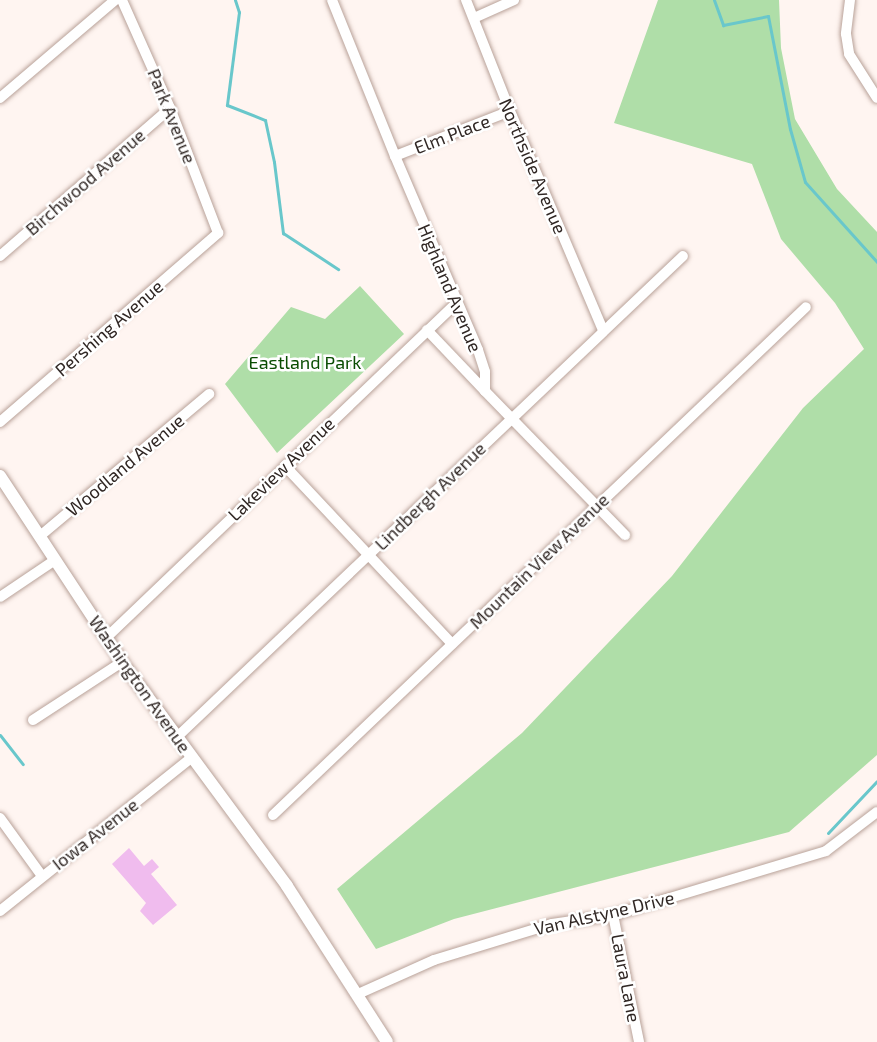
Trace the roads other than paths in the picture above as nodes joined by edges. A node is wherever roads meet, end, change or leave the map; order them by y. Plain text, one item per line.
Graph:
1 (115, 0) edge
2 (122, 0) edge
3 (332, 0) edge
4 (466, 0) edge
5 (514, 0) edge
6 (850, 0) edge
7 (474, 18) junction
8 (0, 98) edge
9 (877, 98) edge
10 (170, 108) junction
11 (510, 111) junction
12 (395, 156) junction
13 (218, 233) joint
14 (0, 256) edge
15 (683, 256) dead end
16 (457, 302) junction
17 (806, 307) dead end
18 (427, 330) junction
19 (603, 330) junction
20 (485, 391) junction
21 (209, 394) dead end
22 (512, 418) junction
23 (0, 422) edge
24 (285, 466) junction
25 (0, 476) edge
26 (596, 506) junction
27 (40, 536) junction
28 (625, 536) dead end
29 (368, 555) junction
30 (56, 560) junction
31 (0, 597) edge
32 (106, 638) junction
33 (452, 644) junction
34 (122, 662) junction
35 (33, 720) dead end
36 (177, 737) junction
37 (191, 758) junction
38 (877, 812) edge
39 (273, 815) dead end
40 (0, 818) edge
41 (42, 876) junction
42 (0, 911) edge
43 (613, 915) junction
44 (358, 994) junction
45 (387, 1042) edge
46 (639, 1042) edge

1 - 8 street
2 - 10 street, Park Avenue
3 - 12 street, Highland Avenue
4 - 7 street, Northside Avenue
5 - 7 street
6 - 9 street
7 - 11 street, Northside Avenue
10 - 13 street, Park Avenue
10 - 14 street, Birchwood Avenue
11 - 12 street, Elm Place
11 - 19 street, Northside Avenue
12 - 16 street, Highland Avenue
13 - 23 street, Pershing Avenue
15 - 19 street, Lindbergh Avenue
16 - 18 street, Lakeview Avenue
16 - 20 street, Highland Avenue
17 - 26 street, Mountain View Avenue
18 - 20 street
18 - 24 street, Lakeview Avenue
19 - 22 street, Lindbergh Avenue
20 - 22 street
21 - 27 street, Woodland Avenue
22 - 26 street
22 - 29 street, Lindbergh Avenue
24 - 29 street
24 - 32 street, Lakeview Avenue
25 - 27 street, Washington Avenue
26 - 28 street
26 - 33 street, Mountain View Avenue
27 - 30 street, Washington Avenue
29 - 33 street
29 - 36 street, Lindbergh Avenue
30 - 31 street
30 - 32 street, Washington Avenue
32 - 34 street, Washington Avenue
33 - 39 street, Mountain View Avenue
34 - 35 street
34 - 36 street, Washington Avenue
36 - 37 street, Washington Avenue
37 - 41 street, Iowa Avenue
37 - 44 street, Washington Avenue
38 - 43 street, Van Alstyne Drive
40 - 41 street
41 - 42 street, Iowa Avenue
43 - 44 street, Van Alstyne Drive
43 - 46 street, Laura Lane
44 - 45 street, Washington Avenue

